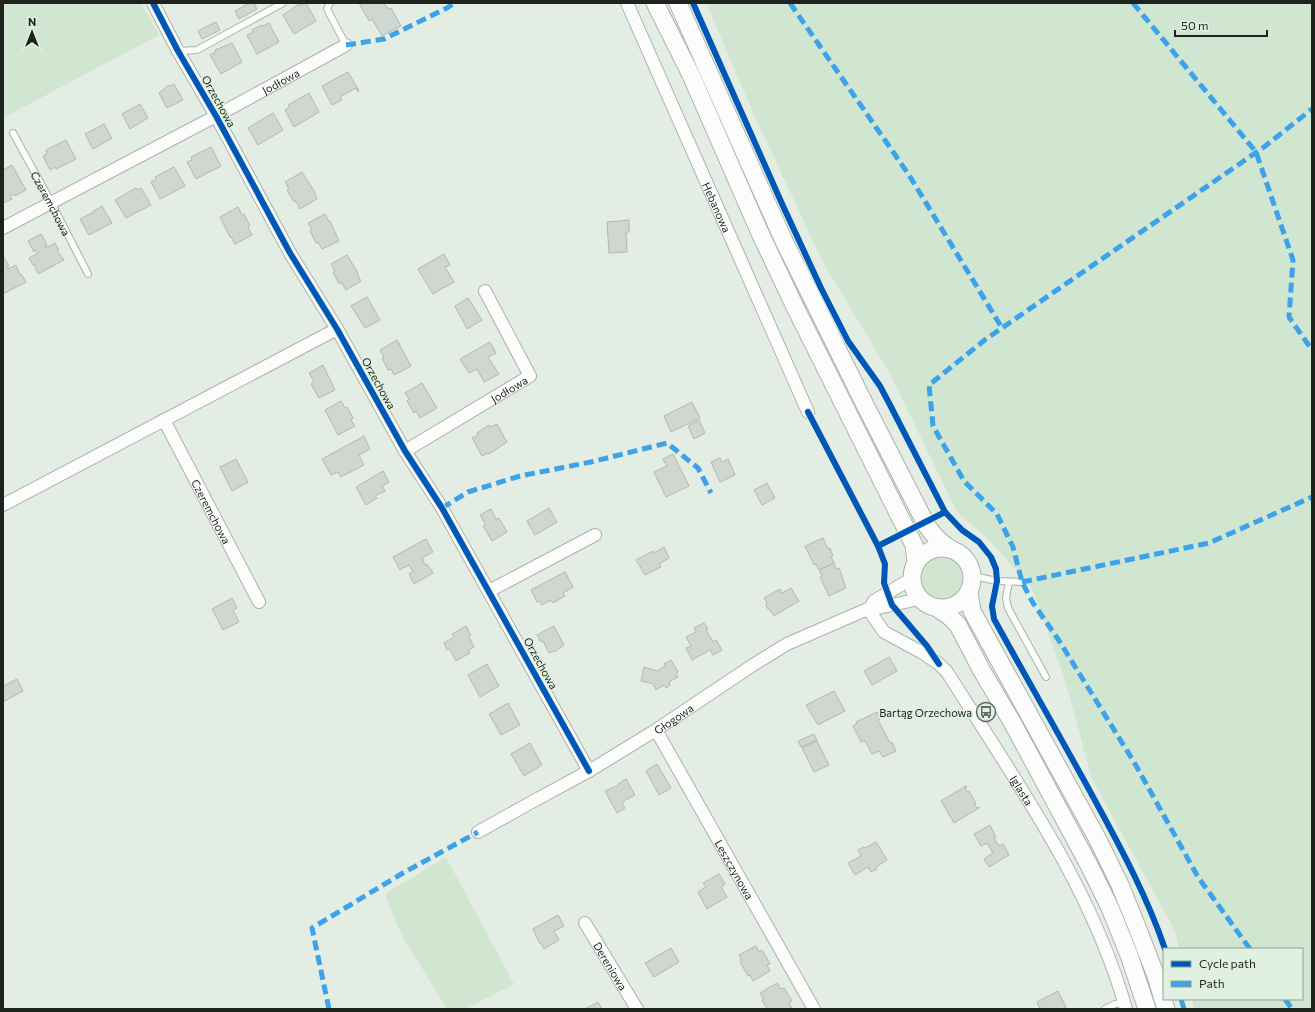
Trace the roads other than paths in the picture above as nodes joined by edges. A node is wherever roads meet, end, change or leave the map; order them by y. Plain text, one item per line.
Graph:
1 (153, 3) edge
2 (283, 3) edge
3 (330, 3) edge
4 (627, 3) edge
5 (655, 3) edge
6 (678, 3) edge
7 (346, 45) joint
8 (178, 50) junction
9 (216, 116) junction
10 (13, 133) dead end
11 (51, 202) junction
12 (3, 228) edge
13 (88, 274) dead end
14 (485, 291) dead end
15 (337, 329) junction
16 (808, 412) dead end
17 (164, 420) junction
18 (405, 450) junction
19 (3, 505) edge
20 (595, 535) dead end
21 (951, 549) junction
22 (916, 562) junction
23 (972, 576) junction
24 (911, 579) junction
25 (1009, 582) junction
26 (1022, 582) dead end
27 (489, 591) junction
28 (968, 593) junction
29 (919, 599) junction
30 (259, 602) dead end
31 (869, 608) junction
32 (938, 608) junction
33 (1046, 677) dead end
34 (656, 730) junction
35 (589, 771) junction
36 (478, 832) dead end
37 (585, 923) dead end
38 (1163, 1000) edge
39 (1125, 1006) edge
40 (637, 1009) edge
41 (814, 1009) edge
42 (1105, 1009) edge
43 (1147, 1009) edge

1 - 8 street, Orzechowa
2 - 8 lane
3 - 7 lane
4 - 16 street, Hebanowa
5 - 22 main road
6 - 21 main road
7 - 9 street, Jodłowa
8 - 9 street, Orzechowa
9 - 11 street, Jodłowa
9 - 15 street, Orzechowa
10 - 11 lane, Czeremchowa
11 - 12 street, Jodłowa
11 - 13 lane, Czeremchowa
14 - 18 street, Jodłowa
15 - 17 street
15 - 18 street, Orzechowa
17 - 19 street
17 - 30 street, Czeremchowa
18 - 27 street, Orzechowa
20 - 27 street
21 - 22 main road
21 - 23 main road
22 - 24 main road
23 - 25 lane
23 - 28 main road
24 - 29 main road
24 - 31 street, Głogowa
25 - 26 lane
25 - 33 lane
27 - 35 street, Orzechowa
28 - 32 main road
28 - 38 main road
29 - 31 street, Głogowa
29 - 32 main road
31 - 34 street, Głogowa
31 - 39 street, Iglasta
32 - 43 main road
34 - 35 street, Głogowa
34 - 41 street, Leszczynowa
35 - 36 street, Głogowa
37 - 40 street, Dereniowa
39 - 42 lane

